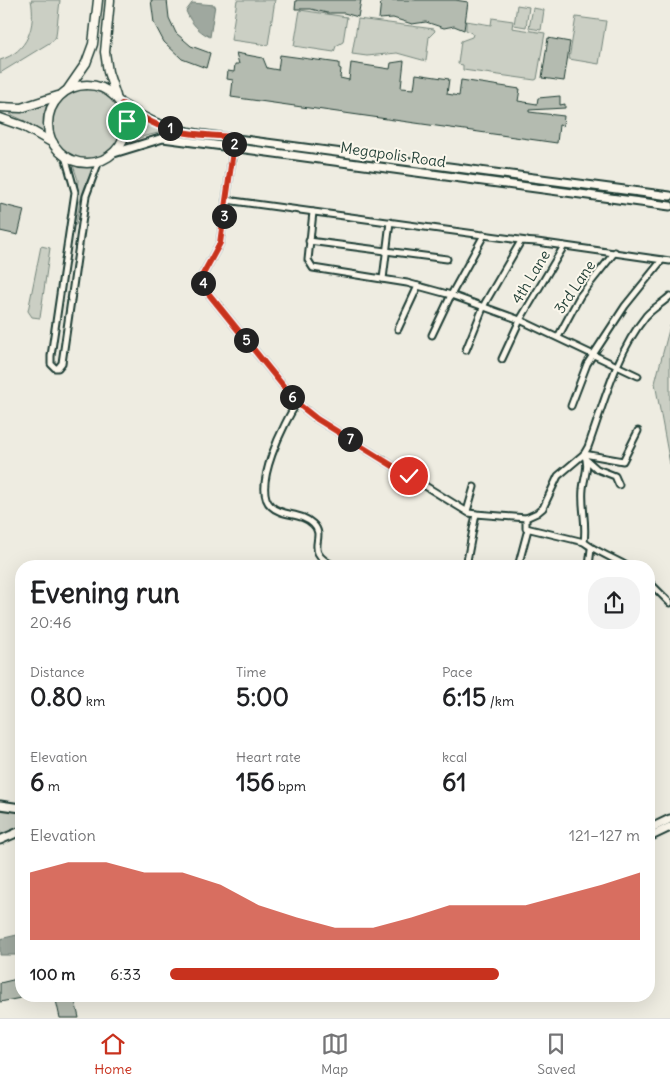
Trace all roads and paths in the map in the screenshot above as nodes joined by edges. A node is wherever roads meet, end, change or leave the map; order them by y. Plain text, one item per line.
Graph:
1 (98, 0) edge
2 (110, 0) edge
3 (68, 89) junction
4 (60, 95) junction
5 (116, 97) junction
6 (122, 104) junction
7 (0, 107) edge
8 (0, 118) edge
9 (235, 137) junction
10 (53, 143) junction
11 (234, 148) junction
12 (114, 153) junction
13 (65, 156) junction
14 (99, 162) junction
15 (670, 196) edge
16 (226, 200) junction
17 (670, 206) edge
18 (313, 212) junction
19 (390, 222) junction
20 (484, 235) junction
21 (309, 241) junction
22 (527, 241) junction
23 (564, 246) junction
24 (385, 252) junction
25 (615, 252) junction
26 (447, 259) dead end
27 (662, 260) junction
28 (670, 261) edge
29 (383, 279) junction
30 (418, 286) junction
31 (451, 295) junction
32 (670, 296) edge
33 (484, 307) junction
34 (520, 320) junction
35 (398, 329) dead end
36 (432, 335) dead end
37 (558, 338) junction
38 (466, 350) dead end
39 (594, 354) junction
40 (502, 359) dead end
41 (618, 365) junction
42 (638, 376) dead end
43 (297, 403) junction
44 (571, 406) dead end
45 (638, 431) dead end
46 (584, 454) junction
47 (588, 462) junction
48 (619, 485) dead end
49 (474, 487) dead end
50 (467, 511) junction
51 (476, 514) junction
52 (526, 518) junction
53 (528, 529) junction
54 (584, 542) junction
55 (591, 549) junction
56 (324, 560) edge
57 (467, 560) edge
58 (520, 560) edge
59 (590, 560) edge
60 (616, 560) edge
61 (655, 588) edge
62 (670, 603) edge
63 (0, 805) edge
64 (15, 807) edge
65 (670, 818) edge
66 (670, 827) edge
67 (655, 829) edge
68 (659, 829) junction
69 (655, 832) edge
70 (15, 834) edge
71 (0, 840) edge

1 - 3 main road
2 - 5 main road
3 - 4 main road
3 - 5 main road
4 - 7 main road
4 - 10 main road
5 - 6 main road
6 - 9 street, Megapolis Road
6 - 12 main road
8 - 10 main road
9 - 11 street
9 - 15 street, Megapolis Road
10 - 13 main road
11 - 12 street, Megapolis Road
11 - 16 street
11 - 17 street, Megapolis Road
12 - 14 main road
13 - 14 main road
13 - 14 street
16 - 18 street
16 - 43 street
18 - 19 street
18 - 21 street
19 - 20 street
19 - 24 street
20 - 22 street
20 - 31 street
21 - 24 street
21 - 29 street
22 - 23 street
22 - 33 street
23 - 25 street
23 - 34 street, 4th Lane
24 - 26 street
24 - 29 street
25 - 27 street
25 - 37 street, 3rd Lane
27 - 28 street
27 - 39 street
29 - 30 street
30 - 31 street
30 - 35 street
31 - 33 street
31 - 36 street
32 - 41 street
33 - 34 street
33 - 38 street
34 - 37 street
34 - 40 street, 4th Lane
37 - 39 street
39 - 41 street
39 - 44 street
41 - 42 street
41 - 46 street
43 - 50 street
43 - 56 street
45 - 46 street
46 - 47 street
46 - 52 street
47 - 48 street
47 - 54 street
49 - 50 street
50 - 51 street
51 - 52 street
51 - 57 street
52 - 53 street
53 - 54 street
53 - 58 street
54 - 55 street
55 - 59 street
55 - 60 street
61 - 62 street
63 - 64 street
65 - 68 street
66 - 68 street
67 - 68 street
68 - 69 street
70 - 71 street

